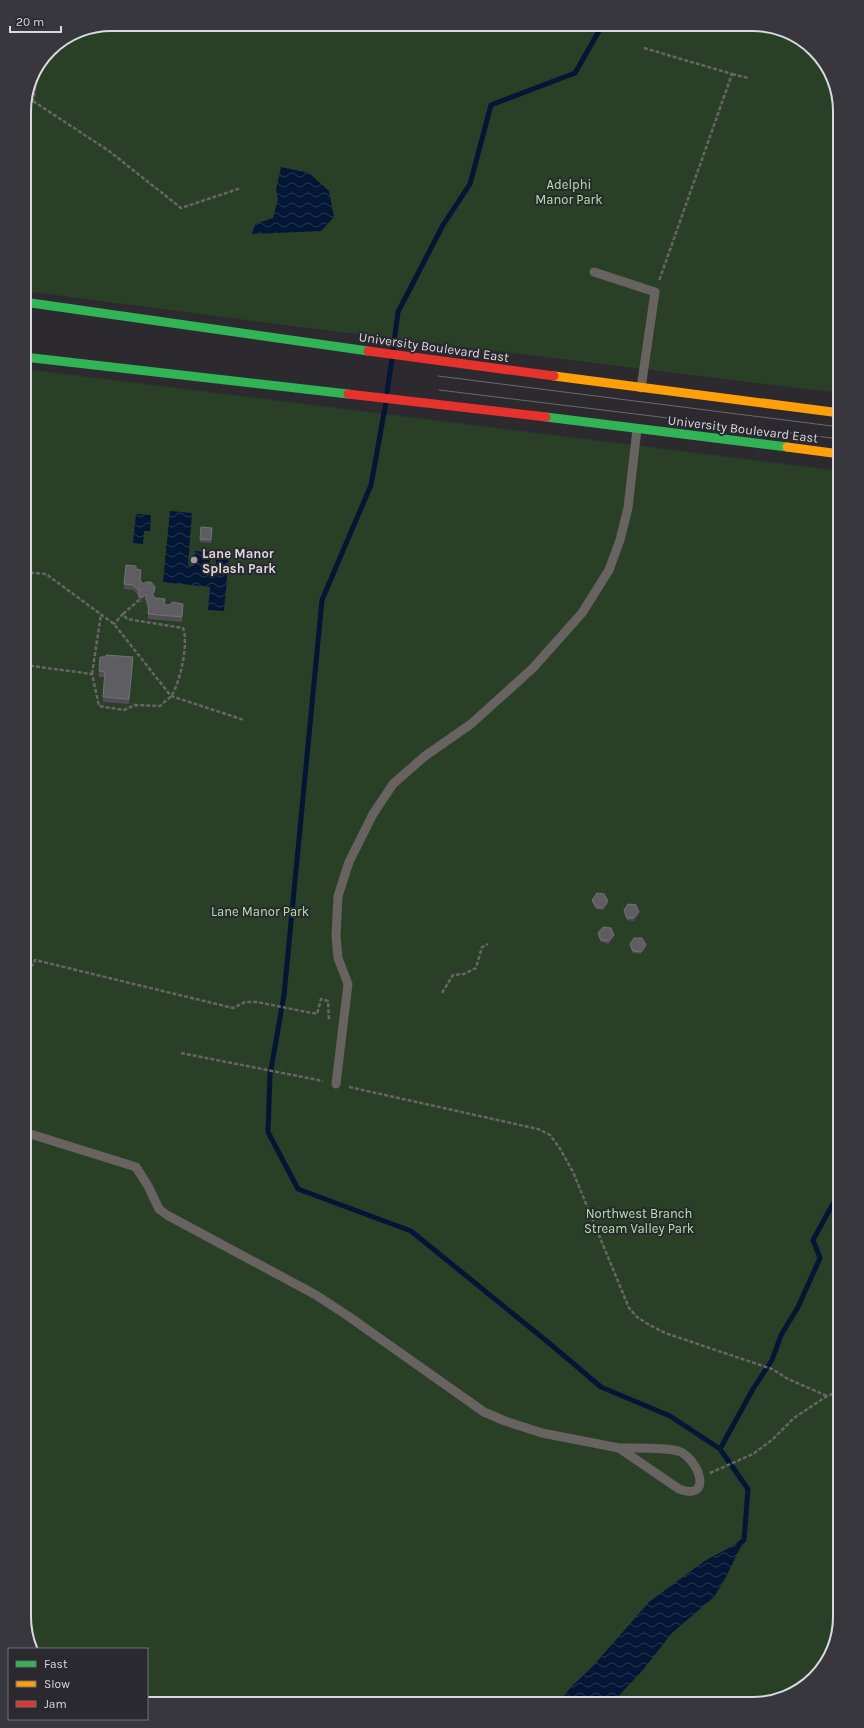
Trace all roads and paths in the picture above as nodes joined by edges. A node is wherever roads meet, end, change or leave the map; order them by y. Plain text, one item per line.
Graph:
1 (644, 48) dead end
2 (732, 74) junction
3 (748, 78) dead end
4 (36, 85) edge
5 (33, 101) joint
6 (241, 188) dead end
7 (594, 272) dead end
8 (655, 292) junction
9 (31, 303) edge
10 (31, 358) edge
11 (641, 388) junction
12 (833, 412) edge
13 (637, 429) junction
14 (833, 453) edge
15 (31, 573) edge
16 (139, 600) edge
17 (101, 614) junction
18 (123, 614) junction
19 (114, 624) junction
20 (31, 666) edge
21 (92, 674) junction
22 (172, 696) junction
23 (244, 720) dead end
24 (488, 944) dead end
25 (31, 964) edge
26 (442, 993) dead end
27 (329, 1024) dead end
28 (181, 1053) dead end
29 (324, 1074) dead end
30 (308, 1078) dead end
31 (332, 1083) joint
32 (347, 1087) dead end
33 (31, 1134) edge
34 (833, 1394) edge
35 (827, 1396) junction
36 (619, 1448) junction
37 (715, 1472) dead end

1 - 2 path
2 - 3 path
2 - 8 path
4 - 5 path
5 - 6 path
7 - 8 lane
8 - 11 lane
9 - 11 main road, University Boulevard East
10 - 13 main road, University Boulevard East
11 - 12 main road, University Boulevard East
13 - 14 main road, University Boulevard East
13 - 31 lane
15 - 17 path
16 - 18 path
17 - 19 path
17 - 21 path
18 - 19 path
18 - 22 path
19 - 22 path
20 - 21 path
21 - 22 path
22 - 23 path
24 - 26 path
25 - 27 path
28 - 30 path
29 - 31 path
32 - 35 path
33 - 36 lane
34 - 35 path
35 - 37 path
36 - 36 lane

